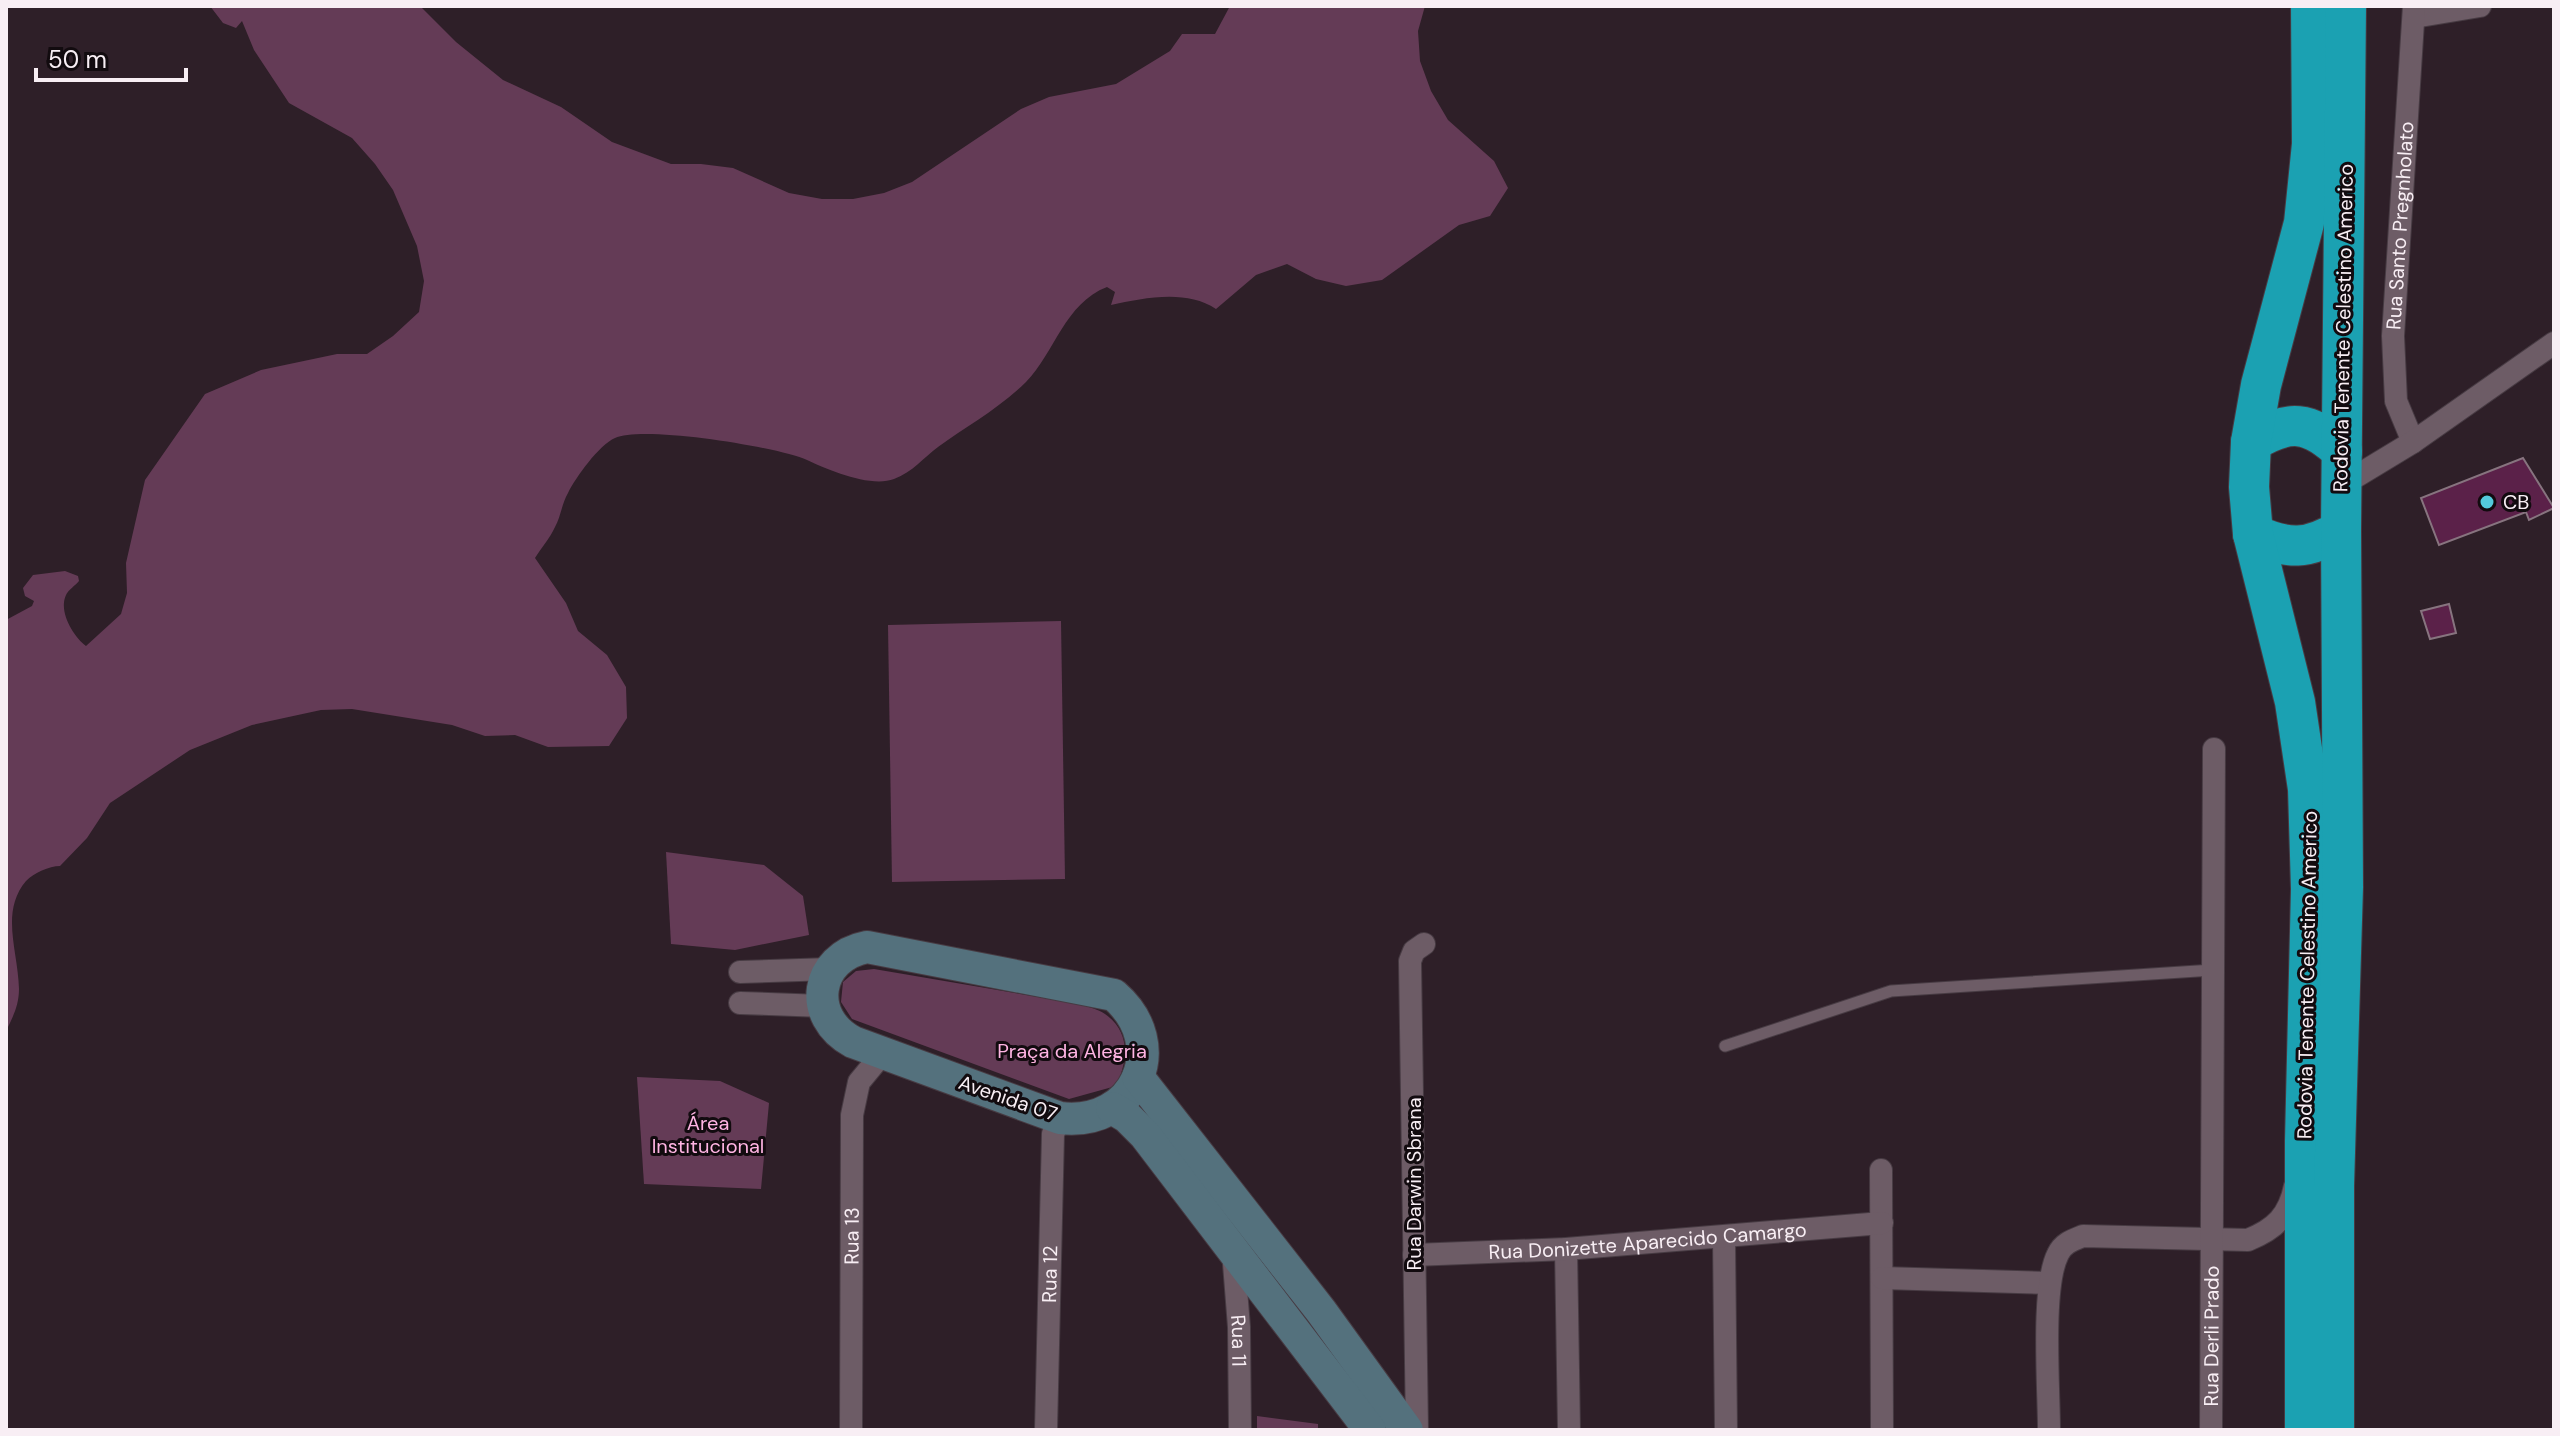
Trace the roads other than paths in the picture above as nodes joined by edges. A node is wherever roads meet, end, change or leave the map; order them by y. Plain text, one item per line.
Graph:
1 (2311, 6) edge
2 (2346, 6) edge
3 (2480, 6) edge
4 (2414, 11) edge
5 (2554, 343) edge
6 (2251, 442) junction
7 (2413, 442) junction
8 (2342, 468) junction
9 (2341, 530) junction
10 (2253, 534) junction
11 (2214, 749) dead end
12 (1424, 944) dead end
13 (830, 969) junction
14 (2213, 970) junction
15 (740, 972) dead end
16 (740, 1003) dead end
17 (823, 1006) junction
18 (1725, 1046) dead end
19 (883, 1053) junction
20 (1138, 1077) junction
21 (1112, 1108) junction
22 (1060, 1118) junction
23 (2305, 1141) junction
24 (1881, 1170) dead end
25 (1882, 1223) junction
26 (1724, 1238) junction
27 (2211, 1241) junction
28 (1566, 1249) junction
29 (1233, 1250) junction
30 (1414, 1255) junction
31 (1882, 1278) junction
32 (2049, 1283) junction
33 (1278, 1308) junction
34 (1239, 1327) junction
35 (851, 1430) edge
36 (1046, 1430) edge
37 (1240, 1430) edge
38 (1370, 1430) edge
39 (1407, 1430) edge
40 (1417, 1430) edge
41 (1569, 1430) edge
42 (1726, 1430) edge
43 (1882, 1430) edge
44 (2049, 1430) edge
45 (2211, 1430) edge
46 (2305, 1430) edge
47 (2334, 1430) edge

1 - 6 highway, Rodovia Tenente Celestino Americo
2 - 8 highway, Rodovia Tenente Celestino Americo
3 - 4 street
4 - 7 street, Rua Santo Pregnholato
5 - 7 street
6 - 8 highway
6 - 10 highway, Rodovia Tenente Celestino Americo
7 - 8 street
8 - 9 highway, Rodovia Tenente Celestino Americo
9 - 10 highway
9 - 47 highway, Rodovia Tenente Celestino Americo
10 - 23 highway, Rodovia Tenente Celestino Americo
11 - 14 street, Rua Derli Prado
12 - 30 street, Rua Darwin Sbrana
13 - 15 street
13 - 17 street
13 - 20 street
14 - 18 lane
14 - 27 street, Rua Derli Prado
16 - 17 street
17 - 19 street, Avenida 07
19 - 22 street, Avenida 07
19 - 35 street, Rua 13
20 - 21 street
20 - 39 street
21 - 22 street, Avenida 07
21 - 29 street
22 - 36 street, Rua 12
23 - 27 street
23 - 46 highway, Rodovia Tenente Celestino Americo
24 - 25 street
25 - 26 street, Rua Donizette Aparecido Camargo
25 - 31 street
26 - 28 street, Rua Donizette Aparecido Camargo
26 - 42 street
27 - 32 street
27 - 45 street, Rua Derli Prado
28 - 30 street, Rua Donizette Aparecido Camargo
28 - 41 street
29 - 33 street
29 - 34 street, Rua 11
30 - 40 street, Rua Darwin Sbrana
31 - 32 street
31 - 43 street
32 - 44 street
33 - 34 street
33 - 38 street
34 - 37 street, Rua 11

